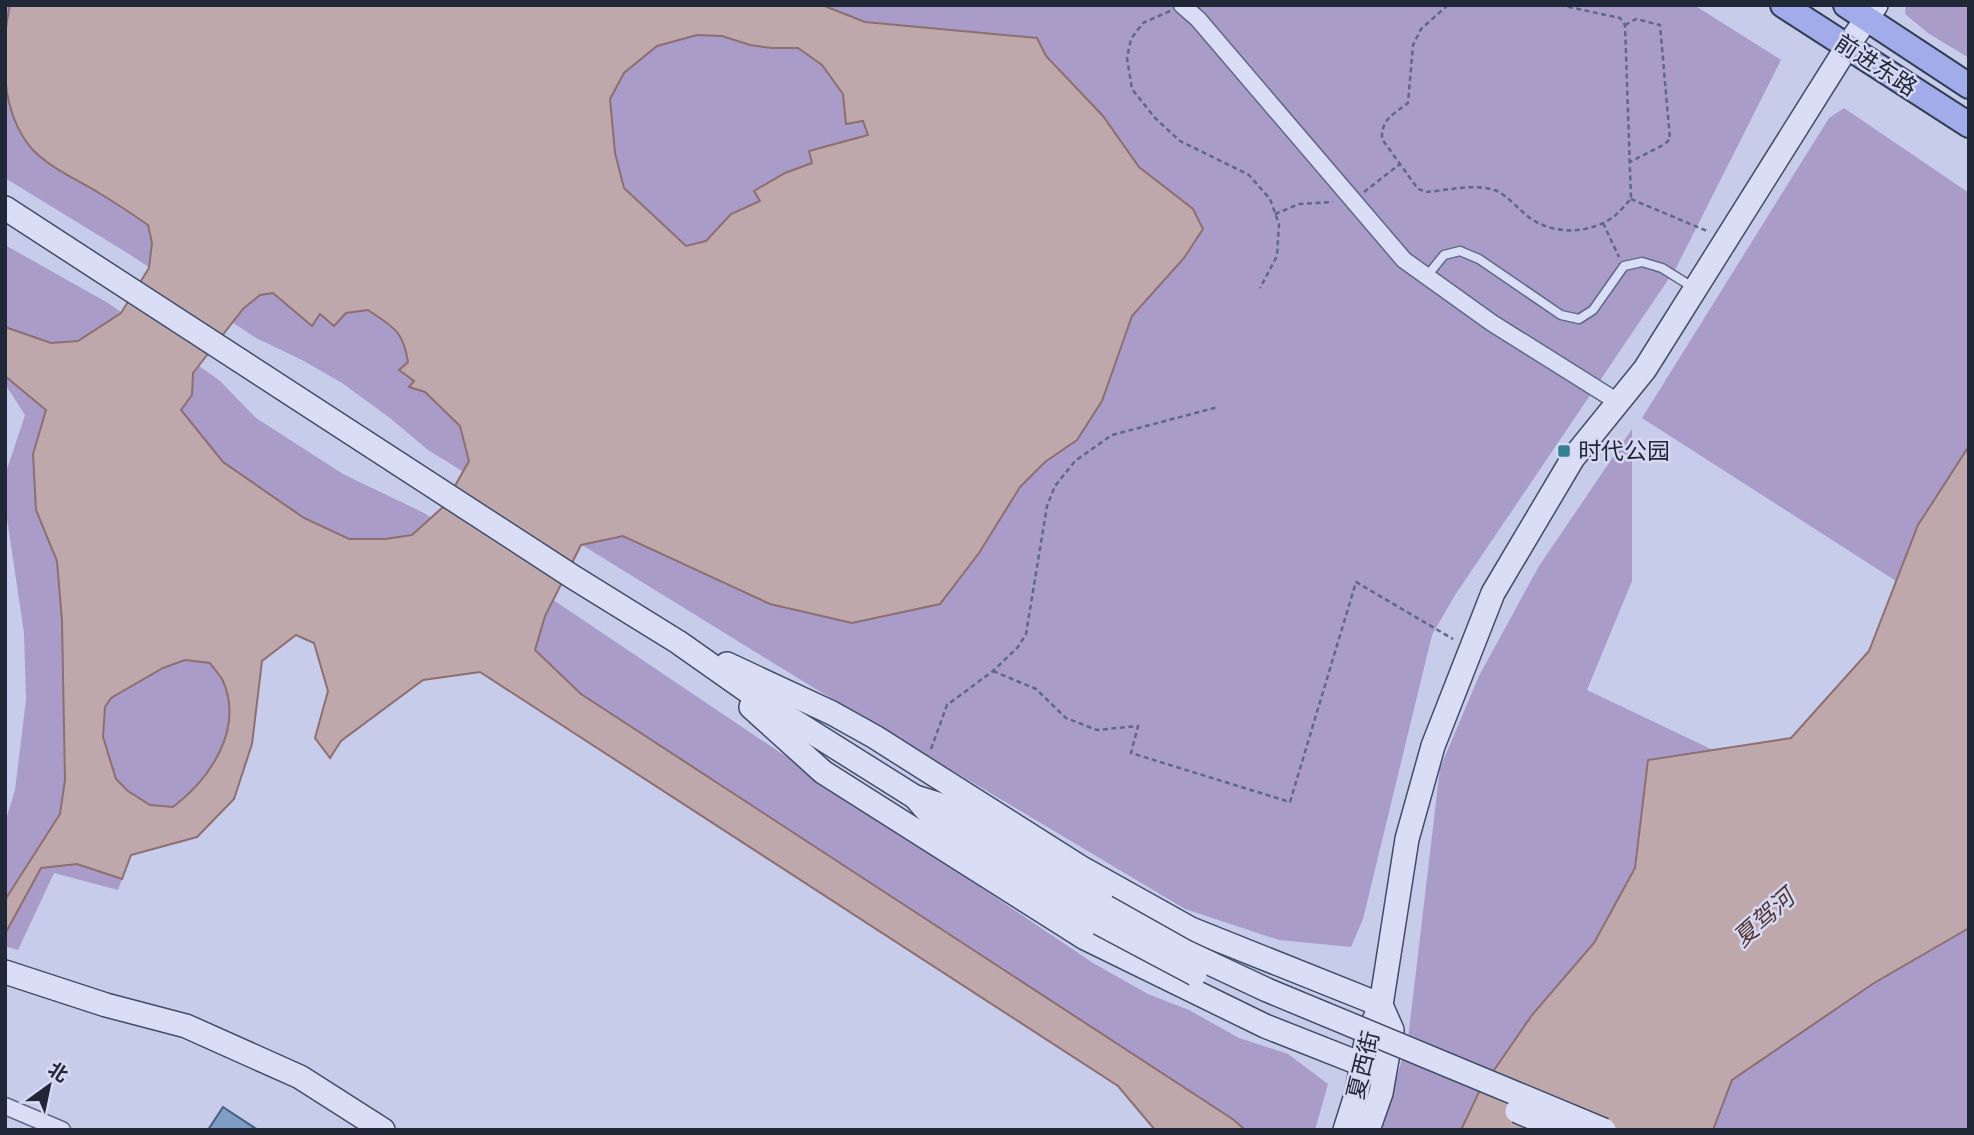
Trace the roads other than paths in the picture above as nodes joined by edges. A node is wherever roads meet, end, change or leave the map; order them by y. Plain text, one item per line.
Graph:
1 (1182, 5) edge
2 (1783, 5) edge
3 (1846, 5) edge
4 (1203, 12) edge
5 (1871, 12) edge
6 (1847, 47) junction
7 (1969, 86) edge
8 (1969, 125) edge
9 (5, 208) edge
10 (1427, 276) junction
11 (1696, 289) junction
12 (1618, 402) junction
13 (678, 642) junction
14 (1102, 915) junction
15 (5, 972) edge
16 (1381, 1005) junction
17 (1362, 1066) junction
18 (1384, 1073) junction
19 (5, 1106) edge
20 (62, 1130) edge
21 (383, 1130) edge
22 (1345, 1130) edge
23 (1368, 1130) edge
24 (1561, 1130) edge
25 (1604, 1130) edge

1 - 4 street
2 - 6 main road, 前进东路
3 - 5 main road, 前进东路
4 - 10 street
5 - 6 street
5 - 7 main road, 前进东路
6 - 8 main road, 前进东路
6 - 11 street
9 - 13 street
10 - 11 lane
10 - 12 street
11 - 12 street
12 - 16 street
13 - 14 street
13 - 16 street
13 - 17 street
14 - 24 street, bridge
14 - 25 street, bridge
15 - 21 street
16 - 17 street, 夏西街
16 - 18 street, 夏西街
17 - 18 street
17 - 22 street, 夏西街
18 - 23 street, 夏西街
19 - 20 street

